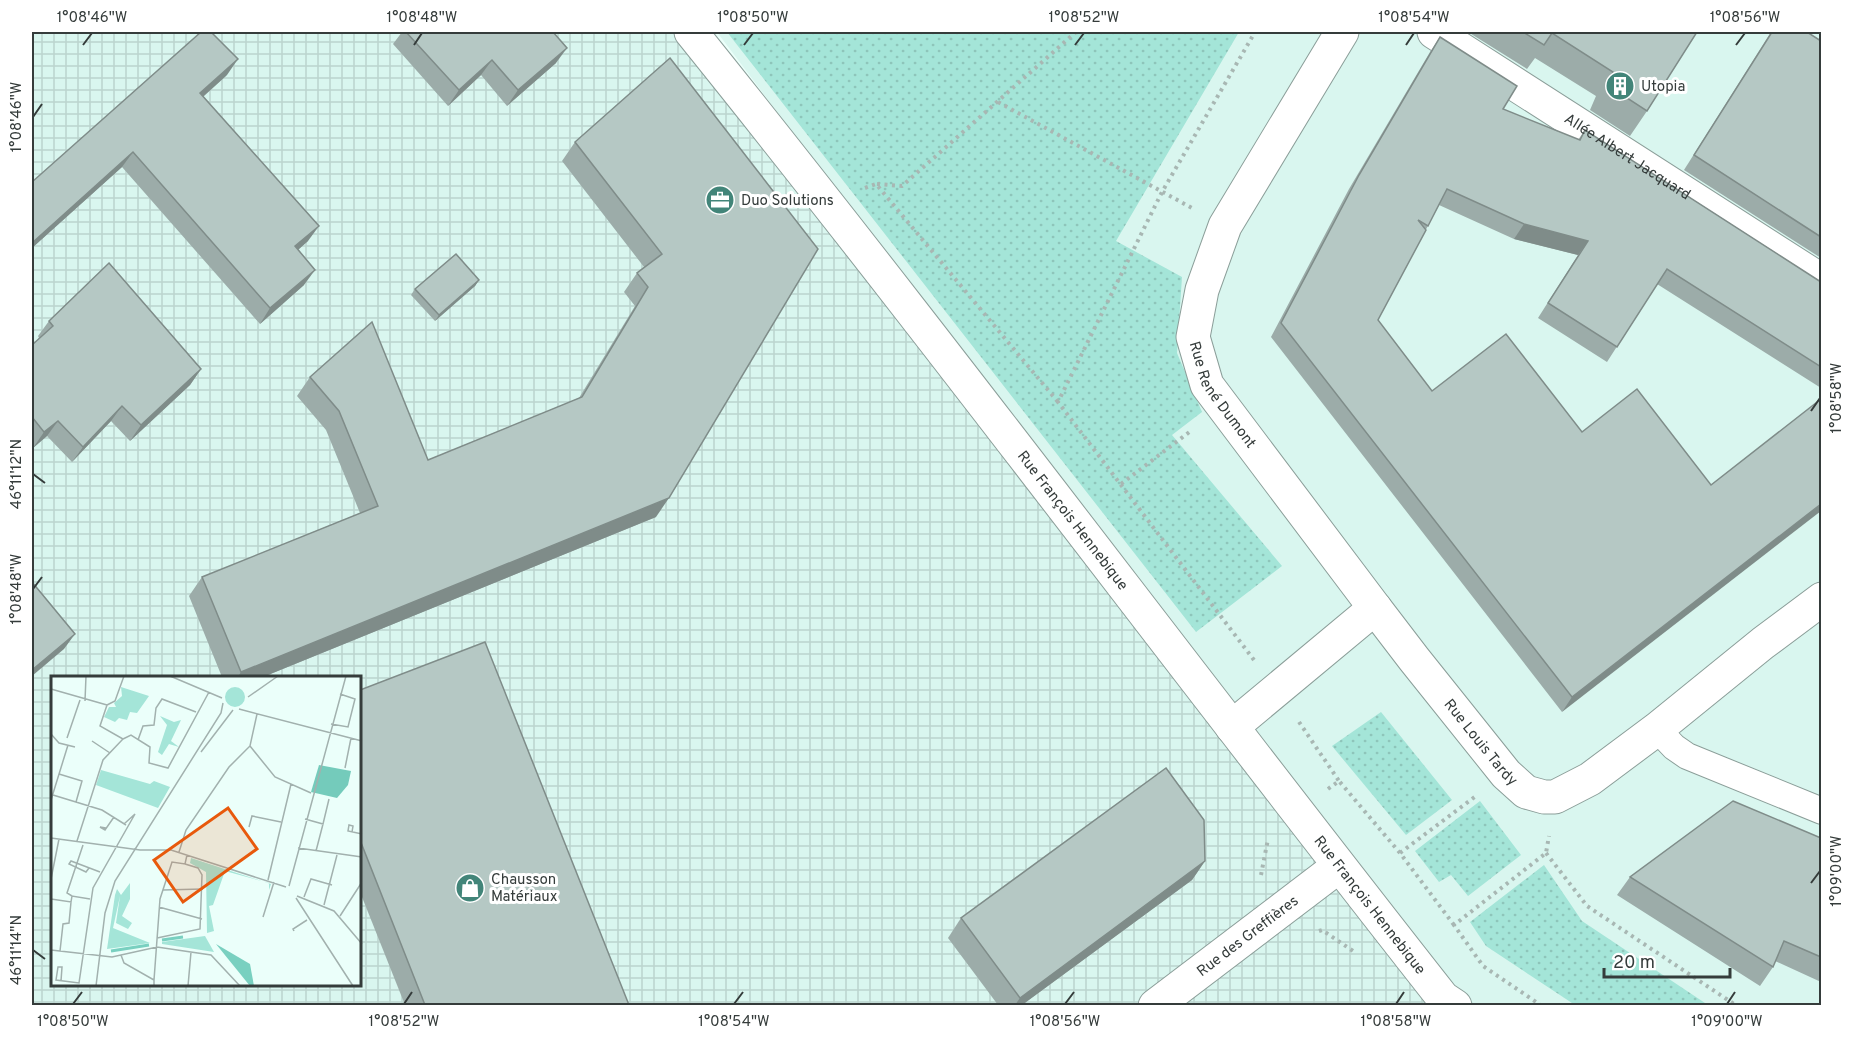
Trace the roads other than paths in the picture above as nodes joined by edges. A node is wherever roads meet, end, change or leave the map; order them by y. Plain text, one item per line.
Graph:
1 (691, 32) edge
2 (1342, 32) edge
3 (1434, 32) edge
4 (1821, 281) edge
5 (1821, 599) edge
6 (1375, 608) junction
7 (1232, 727) junction
8 (1657, 729) junction
9 (1821, 811) edge
10 (1339, 866) junction
11 (1155, 1005) edge
12 (1455, 1005) edge

1 - 7 street, Rue François Hennebique
2 - 6 street, Rue René Dumont
3 - 4 street, Allée Albert Jacquard
5 - 8 street
6 - 7 street
6 - 8 street, Rue Louis Tardy
7 - 10 street, Rue François Hennebique
8 - 9 lane
10 - 11 street, Rue des Greffières
10 - 12 street, Rue François Hennebique

